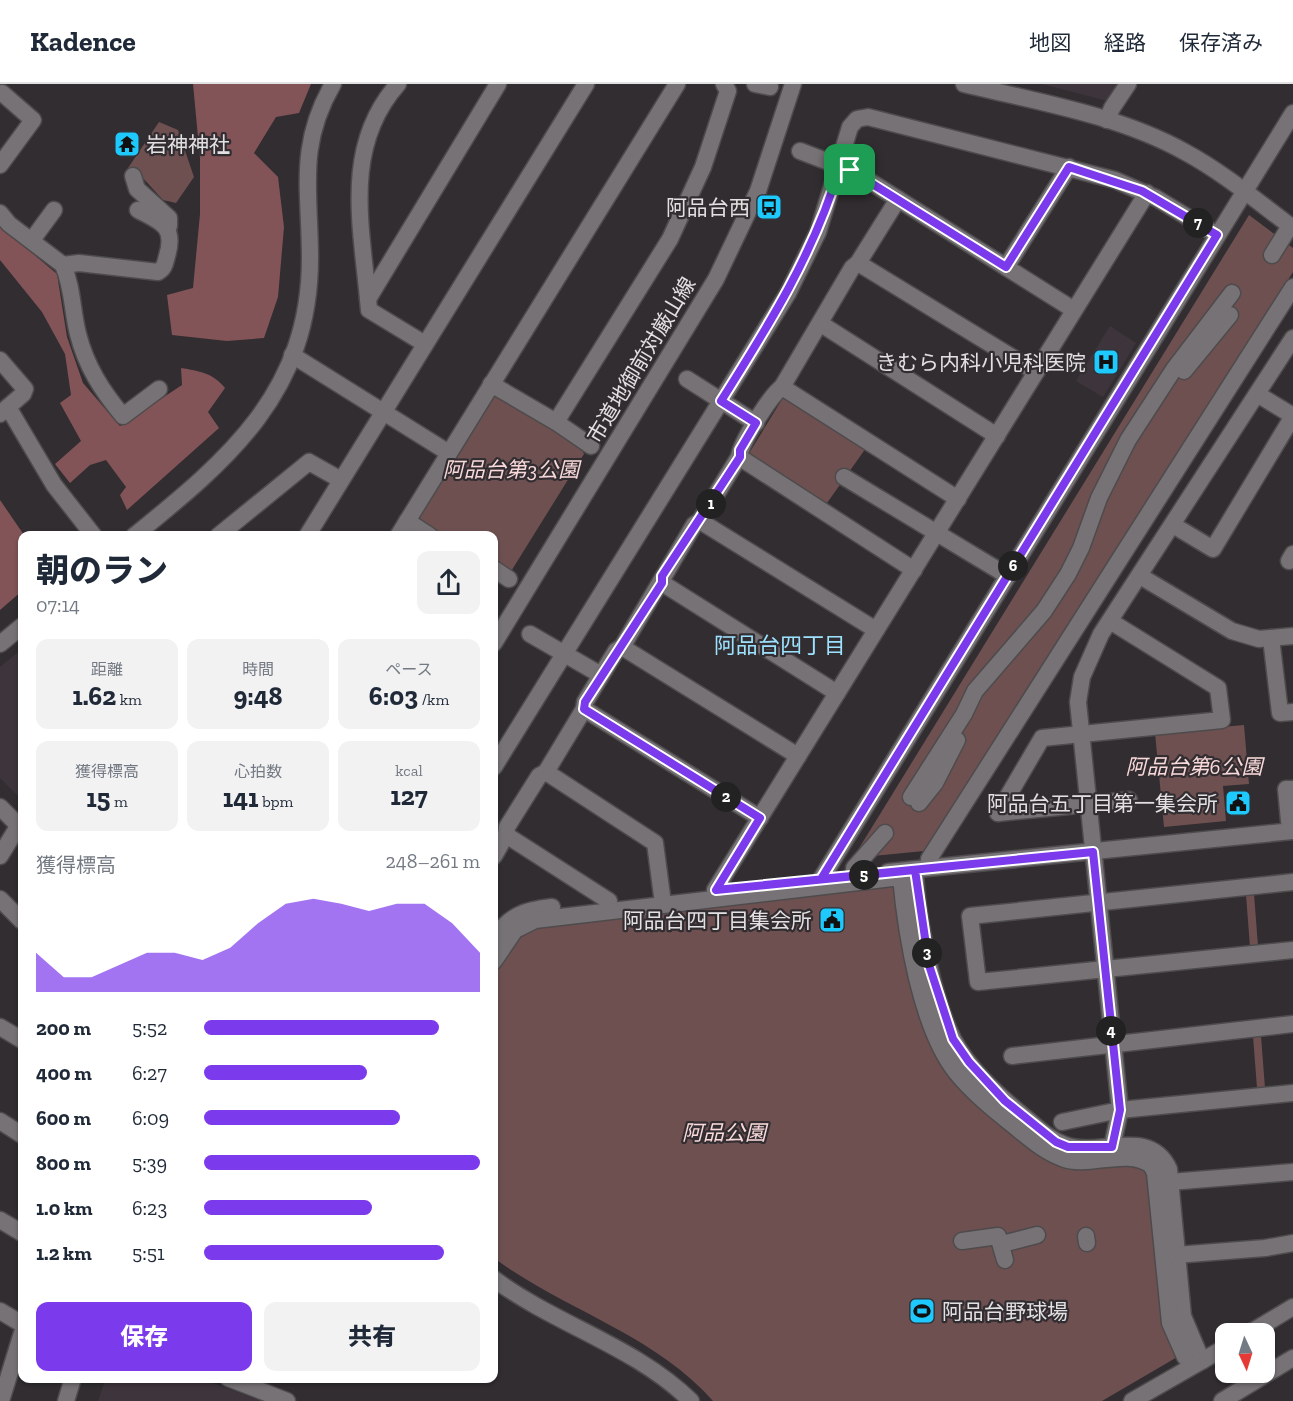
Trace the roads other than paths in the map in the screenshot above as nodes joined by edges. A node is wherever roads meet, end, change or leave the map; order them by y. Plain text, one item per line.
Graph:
1 (333, 84) edge
2 (398, 84) edge
3 (498, 84) edge
4 (586, 84) edge
5 (677, 84) edge
6 (725, 84) edge
7 (793, 84) edge
8 (964, 84) edge
9 (1128, 84) edge
10 (5, 90) edge
11 (1293, 113) edge
12 (1107, 120) junction
13 (800, 151) dead end
14 (0, 165) edge
15 (840, 166) junction
16 (1069, 167) junction
17 (133, 176) dead end
18 (1244, 191) junction
19 (1147, 193) junction
20 (898, 199) junction
21 (54, 210) dead end
22 (138, 210) dead end
23 (0, 213) edge
24 (1292, 227) edge
25 (167, 229) junction
26 (1217, 235) junction
27 (32, 240) junction
28 (1272, 255) dead end
29 (858, 263) junction
30 (63, 265) junction
31 (1006, 267) junction
32 (1293, 286) edge
33 (1237, 296) dead end
34 (368, 299) junction
35 (1074, 310) junction
36 (821, 324) junction
37 (1293, 338) edge
38 (425, 344) junction
39 (292, 355) junction
40 (0, 360) edge
41 (1036, 372) junction
42 (1238, 374) junction
43 (687, 379) dead end
44 (491, 384) junction
45 (782, 387) junction
46 (159, 389) dead end
47 (1259, 392) junction
48 (721, 401) junction
49 (4, 410) edge
50 (384, 412) junction
51 (1293, 416) edge
52 (556, 422) junction
53 (756, 423) junction
54 (997, 436) junction
55 (591, 446) dead end
56 (449, 453) junction
57 (740, 457) junction
58 (844, 477) dead end
59 (341, 480) junction
60 (958, 499) junction
61 (700, 521) junction
62 (1173, 525) junction
63 (402, 528) edge
64 (90, 531) edge
65 (140, 531) edge
66 (224, 531) edge
67 (310, 531) edge
68 (936, 534) junction
69 (1293, 554) edge
70 (1293, 561) edge
71 (914, 570) junction
72 (498, 572) edge
73 (1008, 576) junction
74 (1140, 576) junction
75 (509, 579) dead end
76 (662, 583) junction
77 (1110, 621) junction
78 (18, 630) edge
79 (876, 630) junction
80 (530, 634) dead end
81 (498, 636) edge
82 (1293, 636) edge
83 (1271, 638) junction
84 (0, 644) edge
85 (622, 647) junction
86 (564, 654) junction
87 (601, 675) junction
88 (837, 693) junction
89 (584, 709) junction
90 (1293, 712) edge
91 (1081, 733) junction
92 (798, 756) junction
93 (498, 761) edge
94 (546, 772) junction
95 (1293, 789) edge
96 (915, 800) dead end
97 (1129, 800) dead end
98 (1088, 804) junction
99 (0, 807) edge
100 (760, 818) junction
101 (18, 824) edge
102 (18, 831) edge
103 (1292, 831) edge
104 (885, 833) dead end
105 (506, 835) junction
106 (498, 849) edge
107 (1093, 852) junction
108 (0, 856) edge
109 (929, 859) dead end
110 (854, 868) dead end
111 (915, 870) junction
112 (821, 879) junction
113 (1293, 882) edge
114 (716, 890) junction
115 (662, 896) junction
116 (0, 901) edge
117 (609, 901) junction
118 (1098, 903) junction
119 (18, 917) edge
120 (498, 927) edge
121 (1293, 950) edge
122 (498, 956) edge
123 (1105, 969) junction
124 (1293, 1024) edge
125 (0, 1027) edge
126 (18, 1038) edge
127 (1113, 1044) junction
128 (1012, 1056) dead end
129 (1293, 1094) edge
130 (1120, 1110) junction
131 (0, 1121) edge
132 (1062, 1122) dead end
133 (18, 1132) edge
134 (1112, 1147) junction
135 (1293, 1172) edge
136 (1170, 1182) junction
137 (0, 1220) edge
138 (18, 1231) edge
139 (1037, 1235) dead end
140 (962, 1241) dead end
141 (1293, 1243) edge
142 (1176, 1255) junction
143 (498, 1282) edge
144 (1293, 1307) edge
145 (0, 1311) edge
146 (18, 1322) edge
147 (1266, 1323) edge
148 (18, 1346) edge
149 (1215, 1351) edge
150 (1293, 1358) edge
151 (1193, 1359) junction
152 (71, 1383) edge
153 (241, 1383) edge
154 (1, 1399) edge
155 (66, 1401) edge
156 (287, 1401) edge
157 (691, 1401) edge
158 (1132, 1401) edge
159 (1222, 1401) edge

1 - 39 street
2 - 34 street
3 - 34 street
4 - 38 street
5 - 44 street
6 - 52 street
7 - 81 street, 市道地御前対厳山線
8 - 12 street
9 - 12 street
10 - 14 street
11 - 18 street
12 - 18 street
13 - 15 street
15 - 16 street
15 - 20 street
15 - 48 street
16 - 19 street
16 - 31 street
17 - 25 street
18 - 24 street
18 - 26 street
19 - 26 street
19 - 35 street
20 - 29 street
20 - 31 street
21 - 27 street
22 - 25 street
23 - 27 street
24 - 28 street
25 - 30 street
26 - 73 street
27 - 30 street
29 - 36 street
29 - 41 street
30 - 46 street
31 - 35 street
32 - 42 street
33 - 96 street
34 - 38 street
35 - 41 street
36 - 45 street
36 - 54 street
37 - 47 street
38 - 50 street
39 - 50 street
39 - 65 street
40 - 49 street
41 - 54 street
42 - 47 street
42 - 109 street
43 - 48 street
44 - 52 street
44 - 56 street
45 - 53 street
45 - 60 street
47 - 51 street
47 - 62 street
48 - 53 street
48 - 86 street
49 - 64 street
50 - 56 street
50 - 59 street
51 - 62 street
52 - 55 street
53 - 57 street
54 - 60 street
56 - 63 street
57 - 61 street
57 - 71 street
58 - 68 street
59 - 66 street
59 - 67 street
60 - 68 street
61 - 76 street
61 - 79 street
62 - 74 street
68 - 71 street
68 - 73 street
69 - 70 street
71 - 79 street
72 - 75 street
73 - 112 street
74 - 77 street
74 - 83 street
76 - 85 street
76 - 88 street
77 - 91 street
77 - 91 street
78 - 84 street
79 - 88 street
80 - 86 street
82 - 83 street
83 - 90 street
85 - 87 street
85 - 92 street
86 - 87 street
86 - 93 street
87 - 89 street
88 - 92 street
89 - 94 street
89 - 100 street
91 - 98 street
91 - 98 street
92 - 100 street
94 - 105 street
94 - 115 street
95 - 103 street
97 - 98 street
98 - 107 street
99 - 101 street
100 - 114 street
102 - 108 street
103 - 107 street
104 - 110 street
105 - 106 street
105 - 117 street
107 - 111 street
107 - 118 street
111 - 112 street
111 - 134 street
112 - 114 street
113 - 118 street
114 - 115 street
115 - 117 street
116 - 119 street
117 - 120 street
118 - 123 street
118 - 123 street
121 - 123 street
122 - 151 street
123 - 127 street
124 - 127 street
125 - 126 street
127 - 128 street
127 - 130 street
129 - 130 street
130 - 132 street
130 - 134 street
131 - 133 street
134 - 136 street
135 - 136 street
136 - 142 street
137 - 138 street
139 - 140 street
141 - 142 street
142 - 151 street
143 - 157 street
144 - 147 street
145 - 146 street
148 - 154 street
149 - 151 street
150 - 159 street
151 - 158 street
152 - 155 street
153 - 156 street

